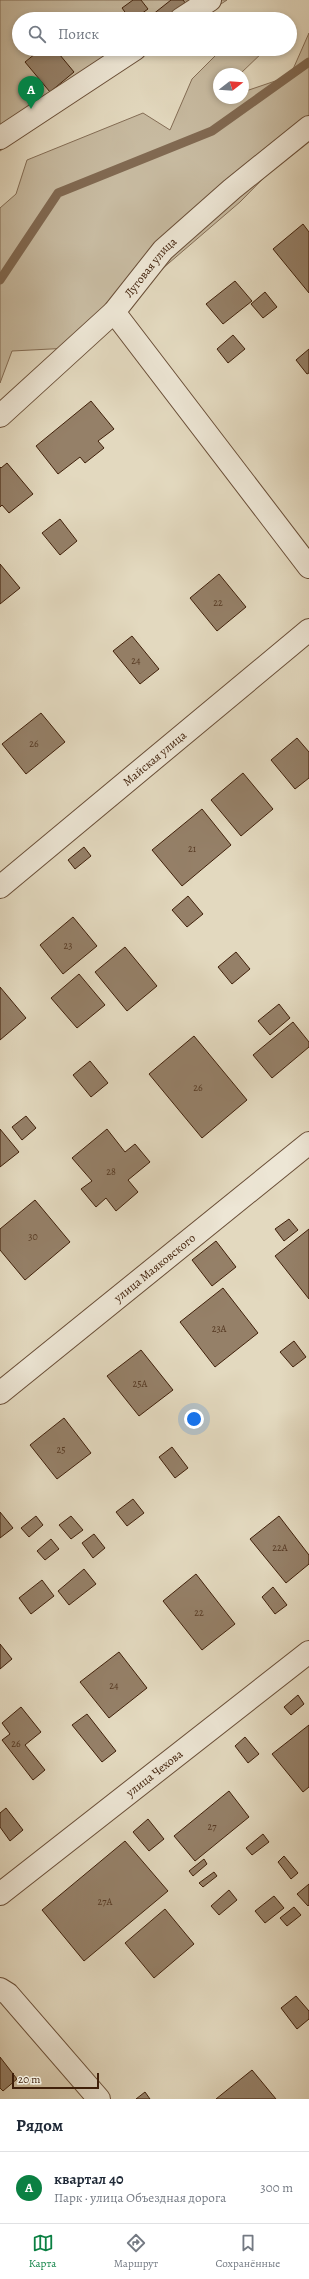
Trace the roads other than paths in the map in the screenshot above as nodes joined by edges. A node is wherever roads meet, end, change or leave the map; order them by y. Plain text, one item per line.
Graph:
1 (210, 0) edge
2 (192, 12) edge
3 (125, 56) edge
4 (309, 127) edge
5 (0, 138) edge
6 (114, 312) junction
7 (0, 416) edge
8 (309, 567) edge
9 (309, 630) edge
10 (0, 887) edge
11 (309, 1143) edge
12 (0, 1393) edge
13 (309, 1652) edge
14 (0, 1894) edge
15 (0, 1989) edge
16 (99, 2099) edge

1 - 2 street
3 - 5 street
4 - 6 street, Луговая улица
6 - 7 street, Луговая улица
6 - 8 street
9 - 10 street, Майская улица
11 - 12 street, улица Маяковского
13 - 14 street, улица Чехова
15 - 16 street

